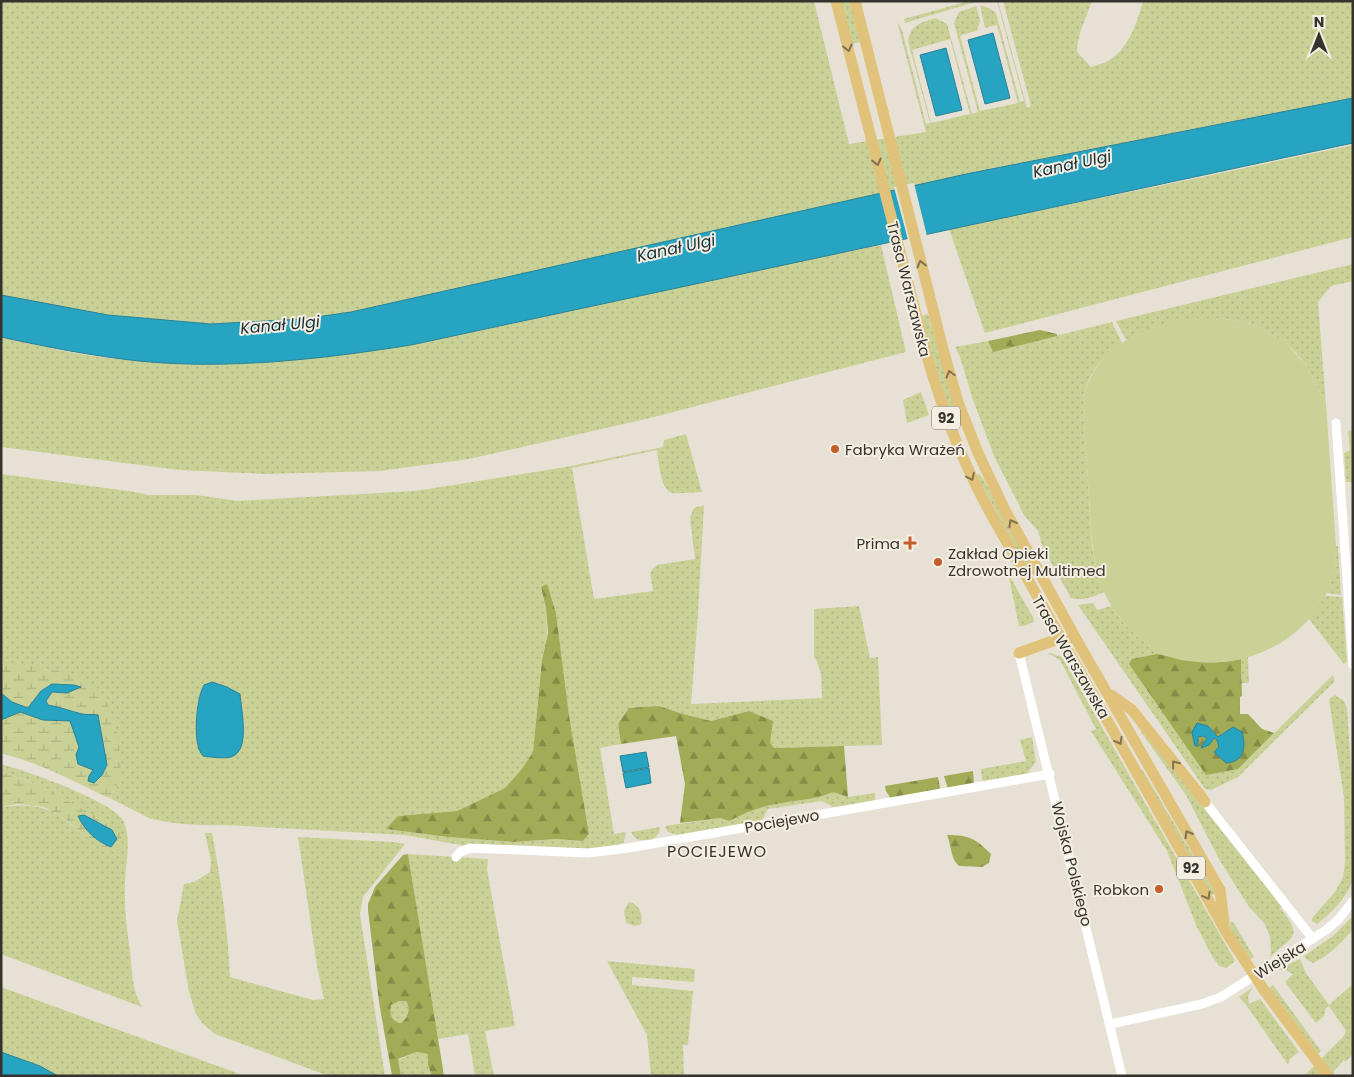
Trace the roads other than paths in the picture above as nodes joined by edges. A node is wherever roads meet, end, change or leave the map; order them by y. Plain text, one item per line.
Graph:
1 (836, 1) edge
2 (855, 1) edge
3 (1336, 423) dead end
4 (1061, 638) junction
5 (1080, 646) junction
6 (1020, 653) joint
7 (1353, 665) edge
8 (1108, 693) junction
9 (1050, 774) junction
10 (1205, 802) joint
11 (456, 857) dead end
12 (1353, 901) edge
13 (1224, 927) junction
14 (1313, 939) junction
15 (1111, 1024) junction
16 (1122, 1076) edge
17 (1328, 1076) edge

1 -> 4 main road, Trasa Warszawska / 92
5 -> 2 main road, Trasa Warszawska / 92
3 - 7 street
4 - 5 main road
4 - 6 main road
4 -> 13 main road, Trasa Warszawska / 92
5 - 8 main road, Trasa Warszawska / 92
6 - 9 street, Wojska Polskiego
10 -> 8 main road
13 -> 8 main road, Trasa Warszawska / 92
9 - 11 street, Pociejewo
9 - 15 street, Wojska Polskiego
10 - 14 street, Wiejska
12 - 14 street
13 - 17 main road, Trasa Warszawska / 92
14 - 15 street, Wiejska
15 - 16 street, Wojska Polskiego

